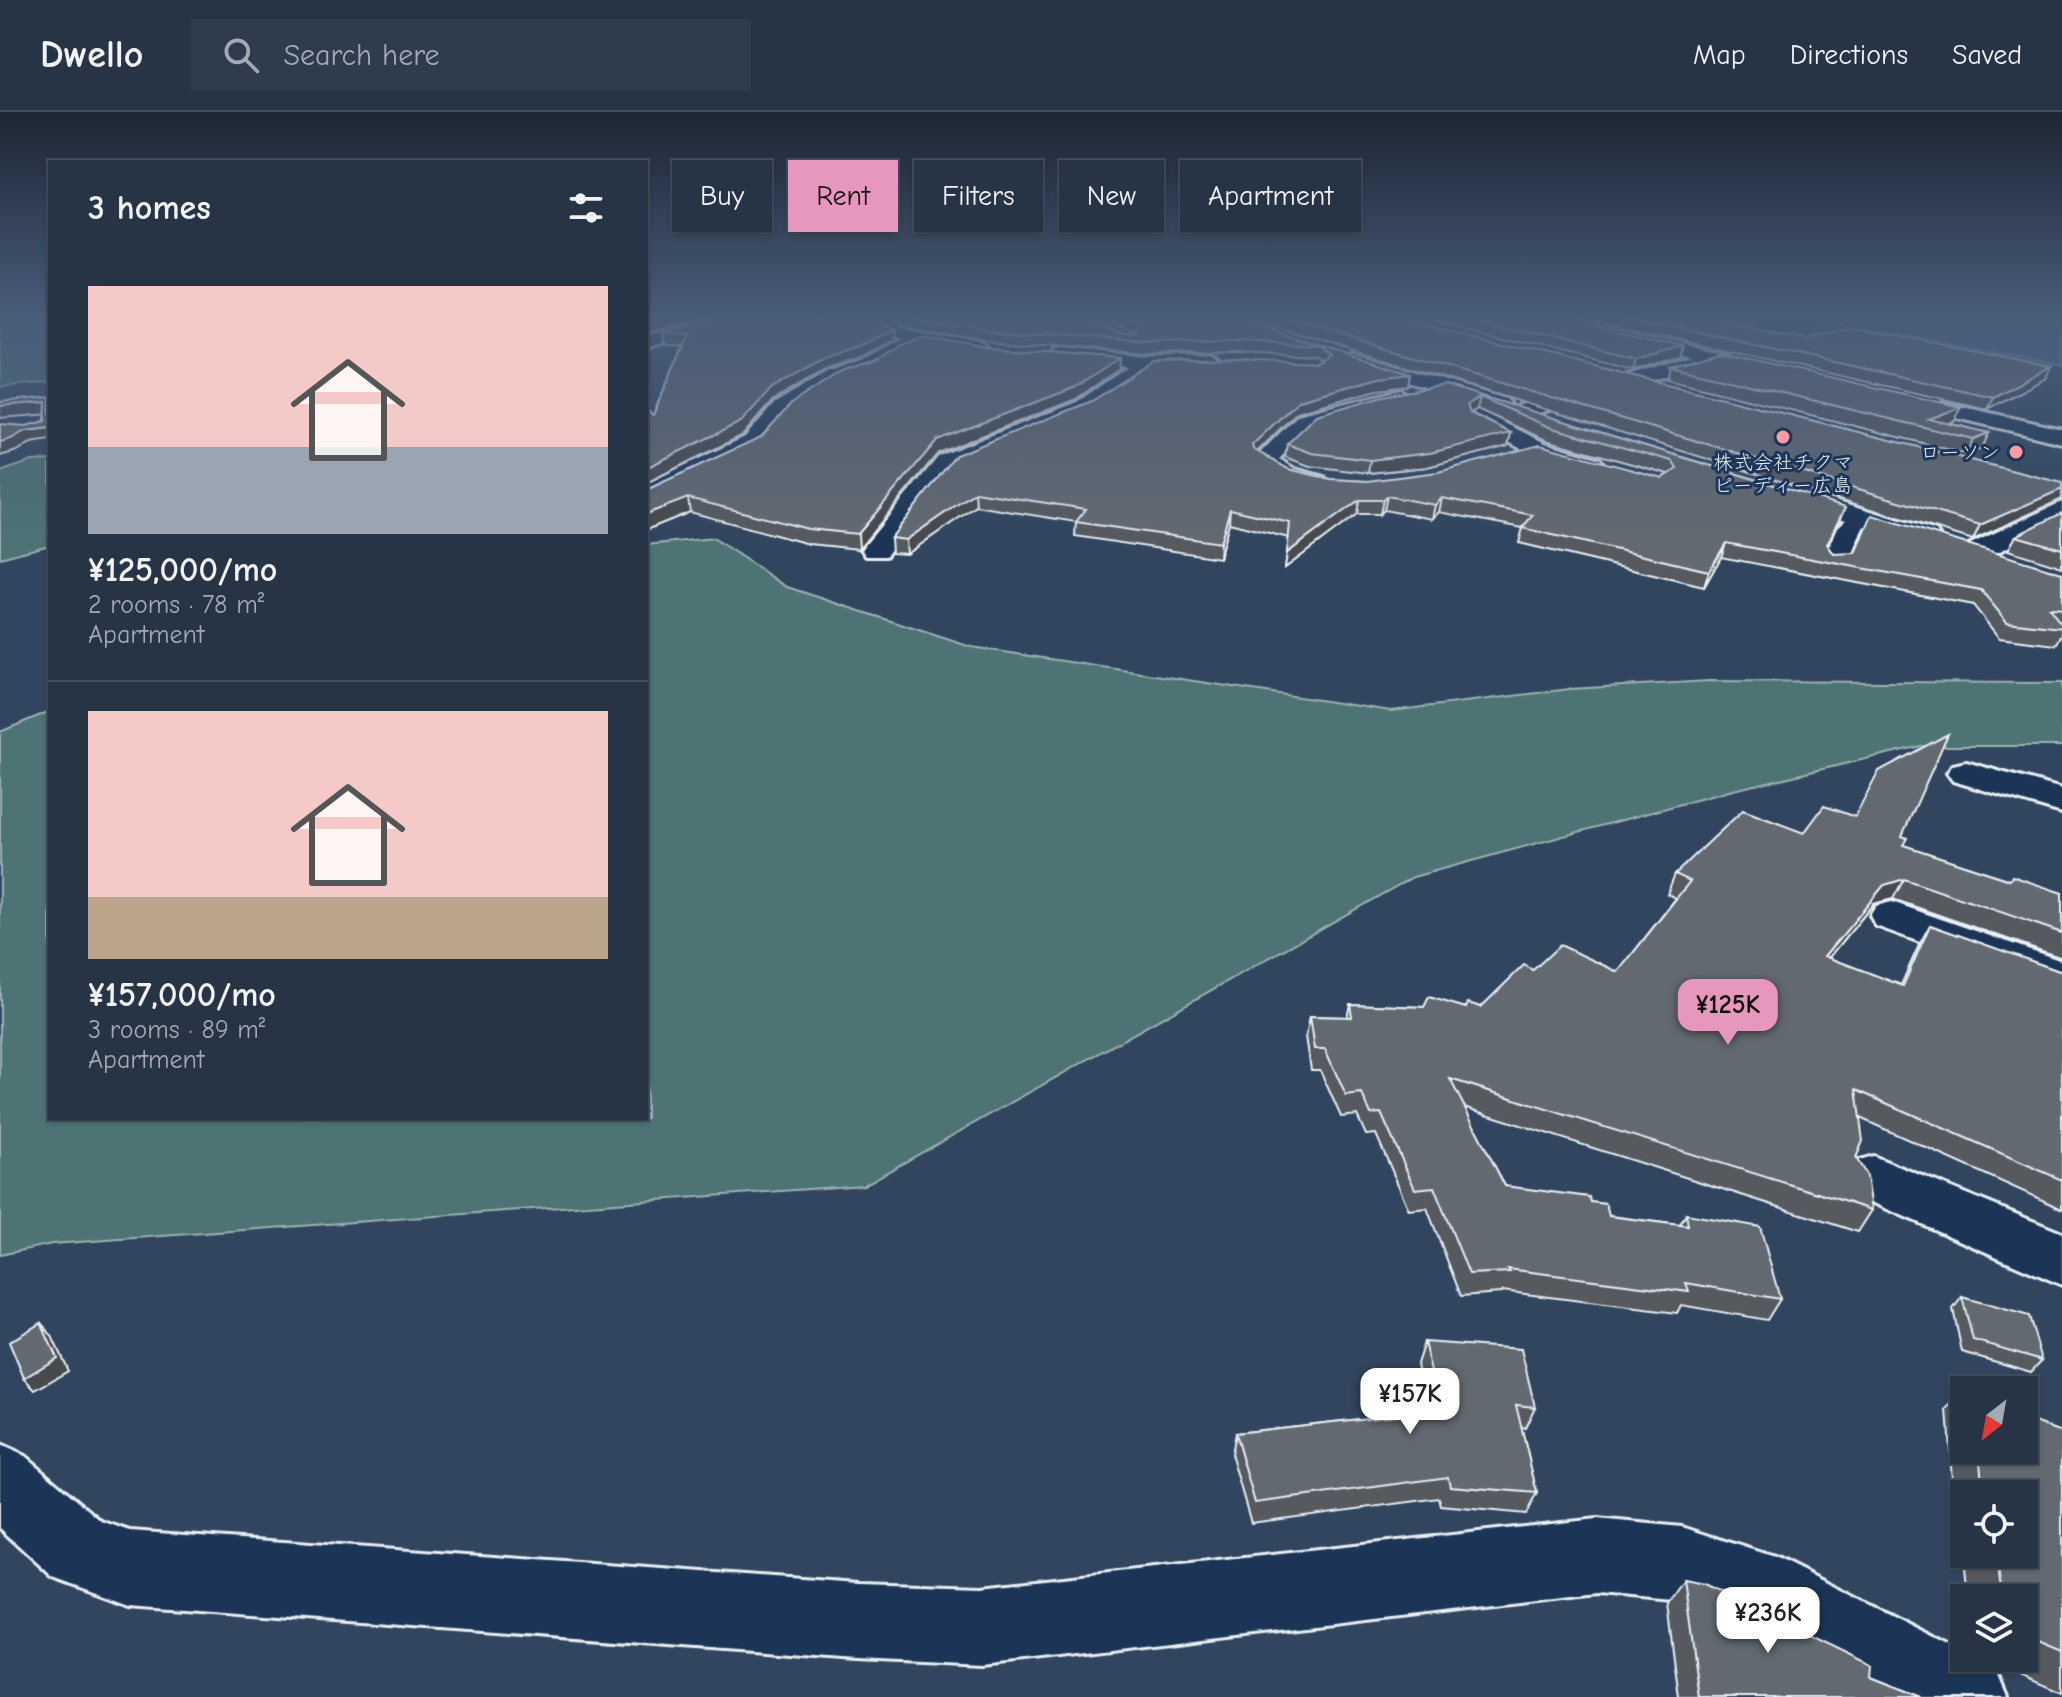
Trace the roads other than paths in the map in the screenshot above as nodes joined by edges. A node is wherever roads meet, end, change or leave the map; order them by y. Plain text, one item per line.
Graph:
1 (813, 389) edge
2 (1109, 389) edge
3 (1420, 389) edge
4 (1436, 389) edge
5 (1443, 389) edge
6 (1602, 389) edge
7 (1670, 389) edge
8 (1858, 389) edge
9 (1886, 389) edge
10 (1679, 391) edge
11 (1525, 411) junction
12 (1570, 425) edge
13 (2062, 429) edge
14 (2062, 436) edge
15 (1537, 448) junction
16 (1510, 455) edge
17 (1613, 470) edge
18 (1334, 483) edge
19 (1766, 487) edge
20 (648, 493) edge
21 (2062, 510) edge
22 (1776, 513) edge
23 (1851, 527) junction
24 (1902, 530) junction
25 (1961, 547) junction
26 (876, 550) dead end
27 (2032, 554) edge
28 (1838, 560) edge
29 (2004, 561) edge
30 (1966, 773) dead end
31 (2062, 801) edge
32 (1892, 916) dead end
33 (2062, 978) edge
34 (1873, 1178) dead end
35 (2062, 1260) edge
36 (0, 1480) edge
37 (1968, 1697) edge

1 - 20 street
2 - 26 street
3 - 18 street
4 - 15 street
5 - 11 street
6 - 11 street
7 - 10 street
8 - 14 street
9 - 13 street
11 - 12 street
15 - 16 street
15 - 17 street
19 - 24 street
21 - 25 street
22 - 23 street
23 - 24 street
23 - 28 street
24 - 25 street
25 - 27 street
25 - 29 street
30 - 31 street
32 - 33 street
34 - 35 street
36 - 37 street

